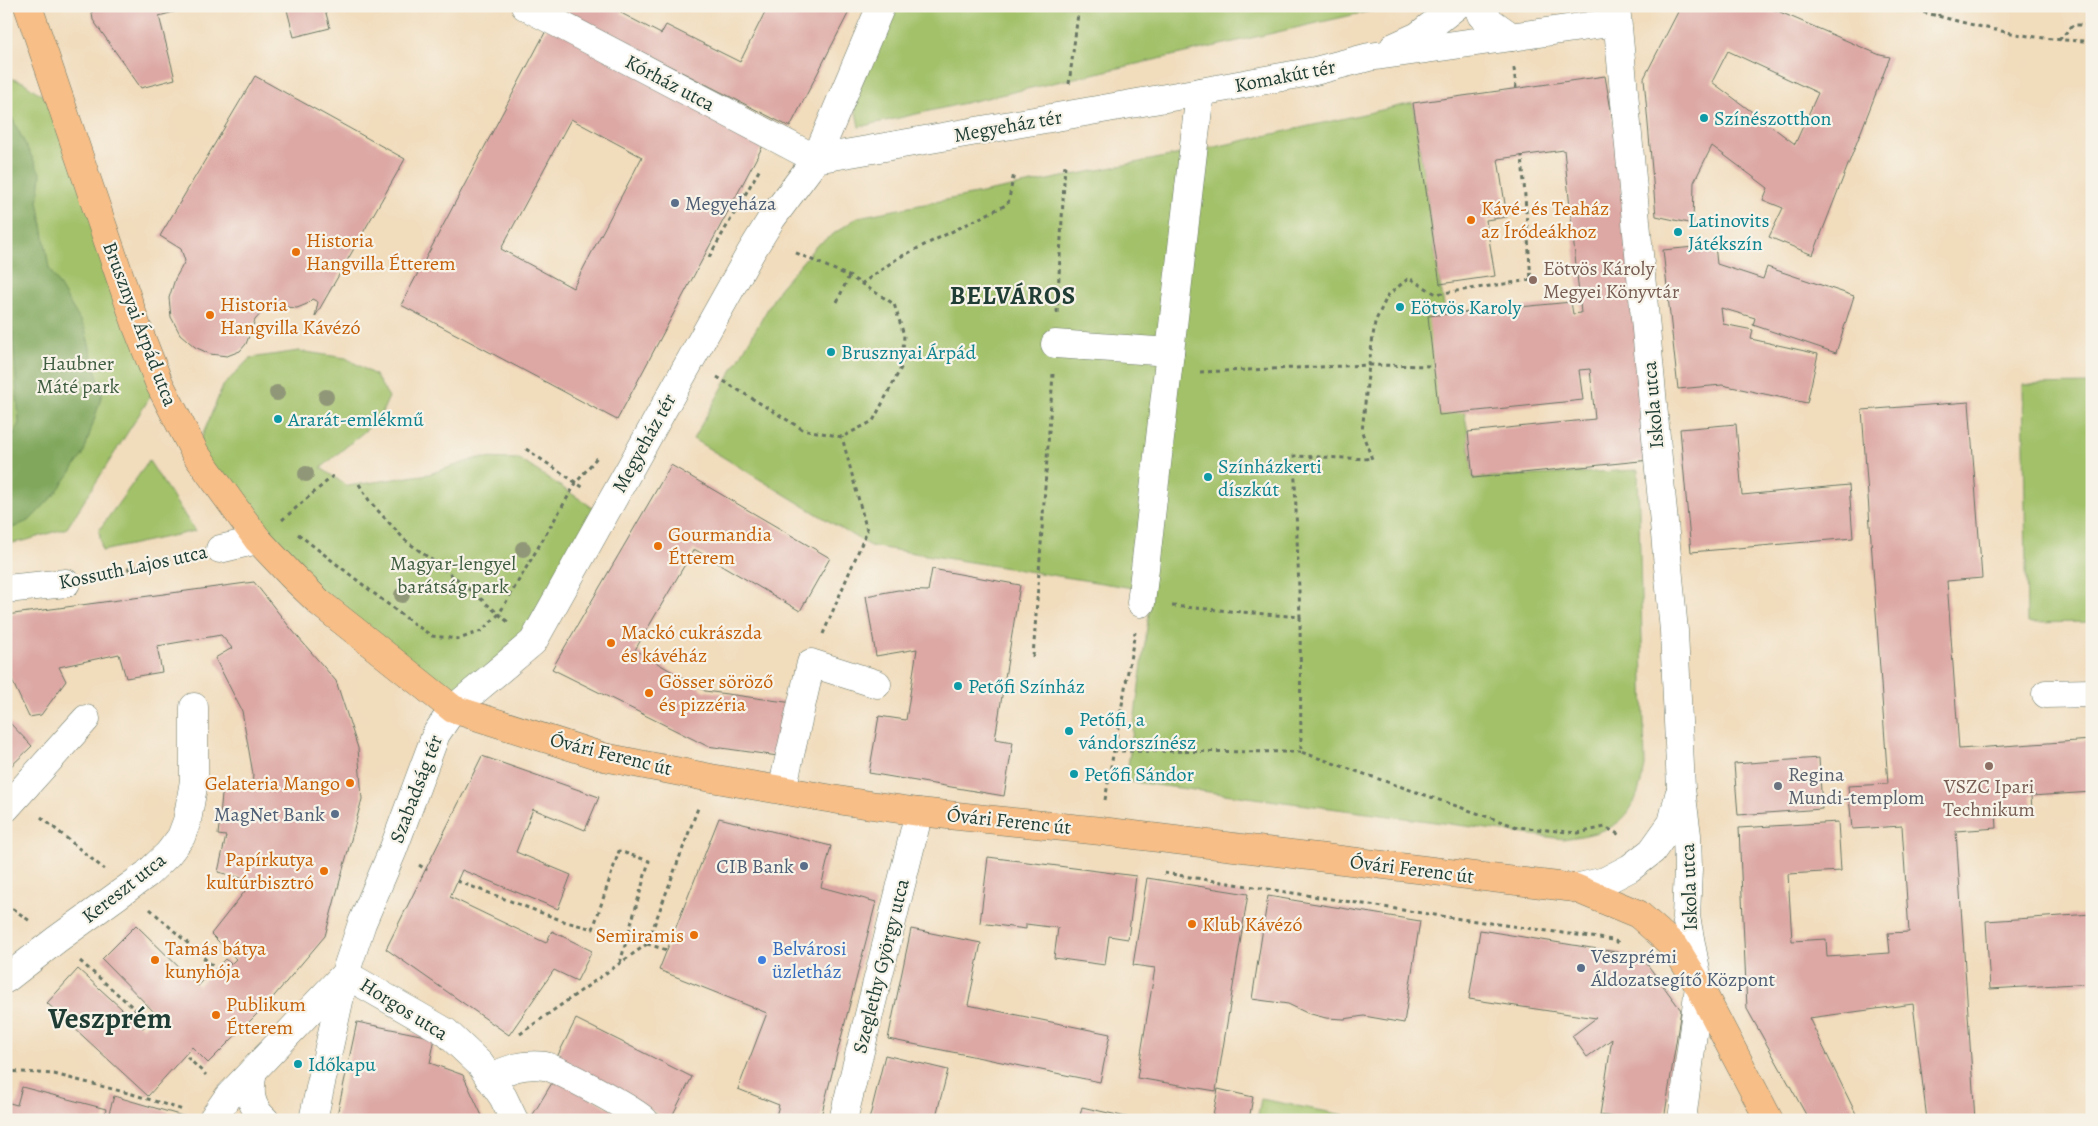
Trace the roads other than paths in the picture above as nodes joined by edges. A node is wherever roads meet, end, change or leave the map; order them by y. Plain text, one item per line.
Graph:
1 (28, 6) edge
2 (525, 6) edge
3 (881, 6) edge
4 (1456, 6) edge
5 (1478, 6) edge
6 (1619, 11) edge
7 (1512, 37) junction
8 (1369, 57) junction
9 (1200, 92) junction
10 (816, 159) junction
11 (1055, 344) road end
12 (1170, 351) junction
13 (258, 540) junction
14 (220, 549) road end
15 (66, 583) road end
16 (6, 588) edge
17 (1140, 603) road end
18 (877, 684) dead end
19 (2092, 693) edge
20 (2046, 694) dead end
21 (194, 707) dead end
22 (453, 710) junction
23 (86, 719) dead end
24 (1681, 789) junction
25 (782, 790) junction
26 (6, 808) edge
27 (919, 812) junction
28 (1575, 888) junction
29 (346, 974) junction
30 (6, 980) edge
31 (1699, 986) junction
32 (252, 1071) junction
33 (484, 1071) junction
34 (311, 1116) edge
35 (212, 1119) edge
36 (264, 1120) edge
37 (514, 1120) edge
38 (644, 1120) edge
39 (843, 1120) edge
40 (1682, 1120) edge
41 (1769, 1120) edge

1 - 13 main road, Brusznyai Árpád utca
2 - 10 street, Kórház utca
3 - 10 street, Megyeház tér
4 - 8 street, Komakút tér
5 - 7 street
6 - 7 street, Komakút tér
6 - 24 street, Iskola utca
7 - 8 street, Komakút tér
8 - 9 street, Komakút tér
9 - 10 street, Megyeház tér
9 - 12 street
10 - 22 street, Megyeház tér
11 - 12 street
12 - 17 street
13 - 14 street, Kossuth Lajos utca
13 - 22 main road, Brusznyai Árpád utca
15 - 16 street, Kossuth Lajos utca
18 - 25 street
19 - 20 street
21 - 30 street, Kereszt utca
22 - 25 main road, Óvári Ferenc út
22 - 29 street, Szabadság tér
23 - 26 street
24 - 28 street, Iskola utca
24 - 31 street, Iskola utca
25 - 27 main road, Óvári Ferenc út
27 - 28 main road, Óvári Ferenc út
27 - 39 street, Szeglethy György utca
28 - 31 main road, Óvári Ferenc út
29 - 32 street, Szabadság tér
29 - 33 street, Horgos utca
29 - 34 street, Szabadság tér
31 - 40 street, Iskola utca
31 - 41 main road, Óvári Ferenc út
32 - 35 street, Szabadság tér
32 - 36 street
33 - 37 street, Horgos utca
33 - 38 street

